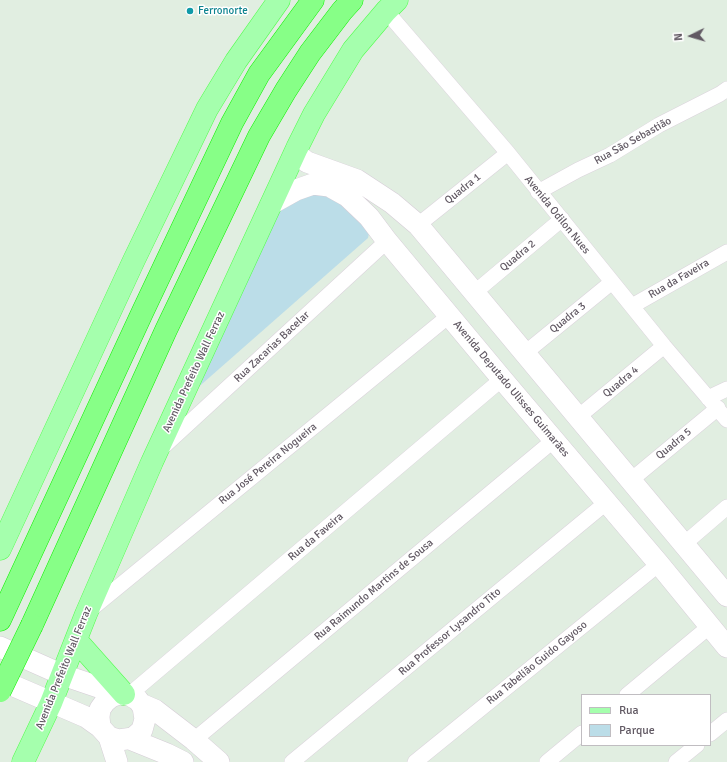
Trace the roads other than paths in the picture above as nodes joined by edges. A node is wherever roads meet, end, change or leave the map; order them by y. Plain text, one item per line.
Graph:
1 (279, 0) edge
2 (313, 0) edge
3 (352, 0) edge
4 (392, 6) edge
5 (727, 89) edge
6 (297, 148) junction
7 (508, 153) junction
8 (538, 192) junction
9 (392, 203) junction
10 (272, 204) junction
11 (369, 217) junction
12 (562, 219) junction
13 (418, 225) junction
14 (387, 241) junction
15 (727, 252) edge
16 (612, 282) junction
17 (474, 293) junction
18 (632, 306) junction
19 (450, 315) junction
20 (664, 346) junction
21 (525, 353) junction
22 (502, 379) junction
23 (727, 389) edge
24 (713, 403) junction
25 (578, 417) junction
26 (727, 420) edge
27 (554, 440) junction
28 (156, 454) junction
29 (631, 480) junction
30 (607, 502) junction
31 (727, 506) edge
32 (684, 544) junction
33 (0, 549) edge
34 (659, 564) junction
35 (727, 596) edge
36 (3, 614) edge
37 (86, 614) junction
38 (710, 626) junction
39 (76, 640) junction
40 (0, 647) edge
41 (727, 647) edge
42 (63, 675) junction
43 (0, 680) edge
44 (0, 691) edge
45 (628, 694) edge
46 (128, 697) junction
47 (51, 703) junction
48 (727, 720) edge
49 (104, 732) junction
50 (581, 733) edge
51 (711, 733) edge
52 (130, 739) junction
53 (194, 740) junction
54 (695, 746) edge
55 (23, 762) edge
56 (117, 762) edge
57 (183, 762) edge
58 (219, 762) edge
59 (292, 762) edge
60 (415, 762) edge
61 (546, 762) edge
62 (676, 762) edge

1 - 33 main road
2 - 36 highway
3 - 44 highway, bridge
4 - 6 main road, Avenida Prefeito Wall Ferraz
4 - 7 street, Avenida Odilon Nues
5 - 8 street, Rua São Sebastião
6 - 9 street
6 - 10 main road, Avenida Prefeito Wall Ferraz
7 - 8 street, Avenida Odilon Nues
7 - 13 street, Quadra 1
8 - 12 street, Avenida Odilon Nues
9 - 11 street
9 - 13 street
10 - 11 street, Avenida Deputado Ulisses Guimarães
10 - 28 main road, Avenida Prefeito Wall Ferraz
11 - 14 street, Avenida Deputado Ulisses Guimarães
12 - 16 street, Avenida Odilon Nues
12 - 17 street, Quadra 2
13 - 17 street
14 - 19 street, Avenida Deputado Ulisses Guimarães
14 - 28 street, Rua Zacarias Bacelar
15 - 18 street, Rua da Faveira
16 - 18 street, Avenida Odilon Nues
16 - 21 street, Quadra 3
17 - 21 street
18 - 20 street, Avenida Odilon Nues
19 - 22 street, Avenida Deputado Ulisses Guimarães
19 - 37 street, Rua José Pereira Nogueira
20 - 24 street, Avenida Odilon Nues
20 - 25 street, Quadra 4
21 - 25 street
22 - 27 street, Avenida Deputado Ulisses Guimarães
22 - 46 street, Rua da Faveira
23 - 24 street, Quadra 5
24 - 26 street, Avenida Odilon Nues
24 - 29 street, Quadra 5
25 - 29 street
27 - 30 street, Avenida Deputado Ulisses Guimarães
27 - 53 street, Rua Raimundo Martins de Sousa
28 - 37 main road, Avenida Prefeito Wall Ferraz
29 - 32 street
30 - 34 street, Avenida Deputado Ulisses Guimarães
30 - 59 street, Rua Professor Lysandro Tito
31 - 32 street
32 - 35 street
34 - 38 street, Avenida Deputado Ulisses Guimarães
34 - 60 street, Rua Tabelião Guido Gayoso
37 - 39 main road, Avenida Prefeito Wall Ferraz
38 - 41 street, Avenida Deputado Ulisses Guimarães
38 - 45 street
39 - 42 main road, Avenida Prefeito Wall Ferraz
39 - 46 main road
40 - 42 street
42 - 46 street
42 - 47 main road, Avenida Prefeito Wall Ferraz
43 - 47 street
46 - 49 street
46 - 52 street
46 - 53 street
47 - 49 street
47 - 55 main road, Avenida Prefeito Wall Ferraz
48 - 51 street
49 - 52 street
49 - 56 street
50 - 61 street
52 - 57 street
53 - 58 street
54 - 62 street

